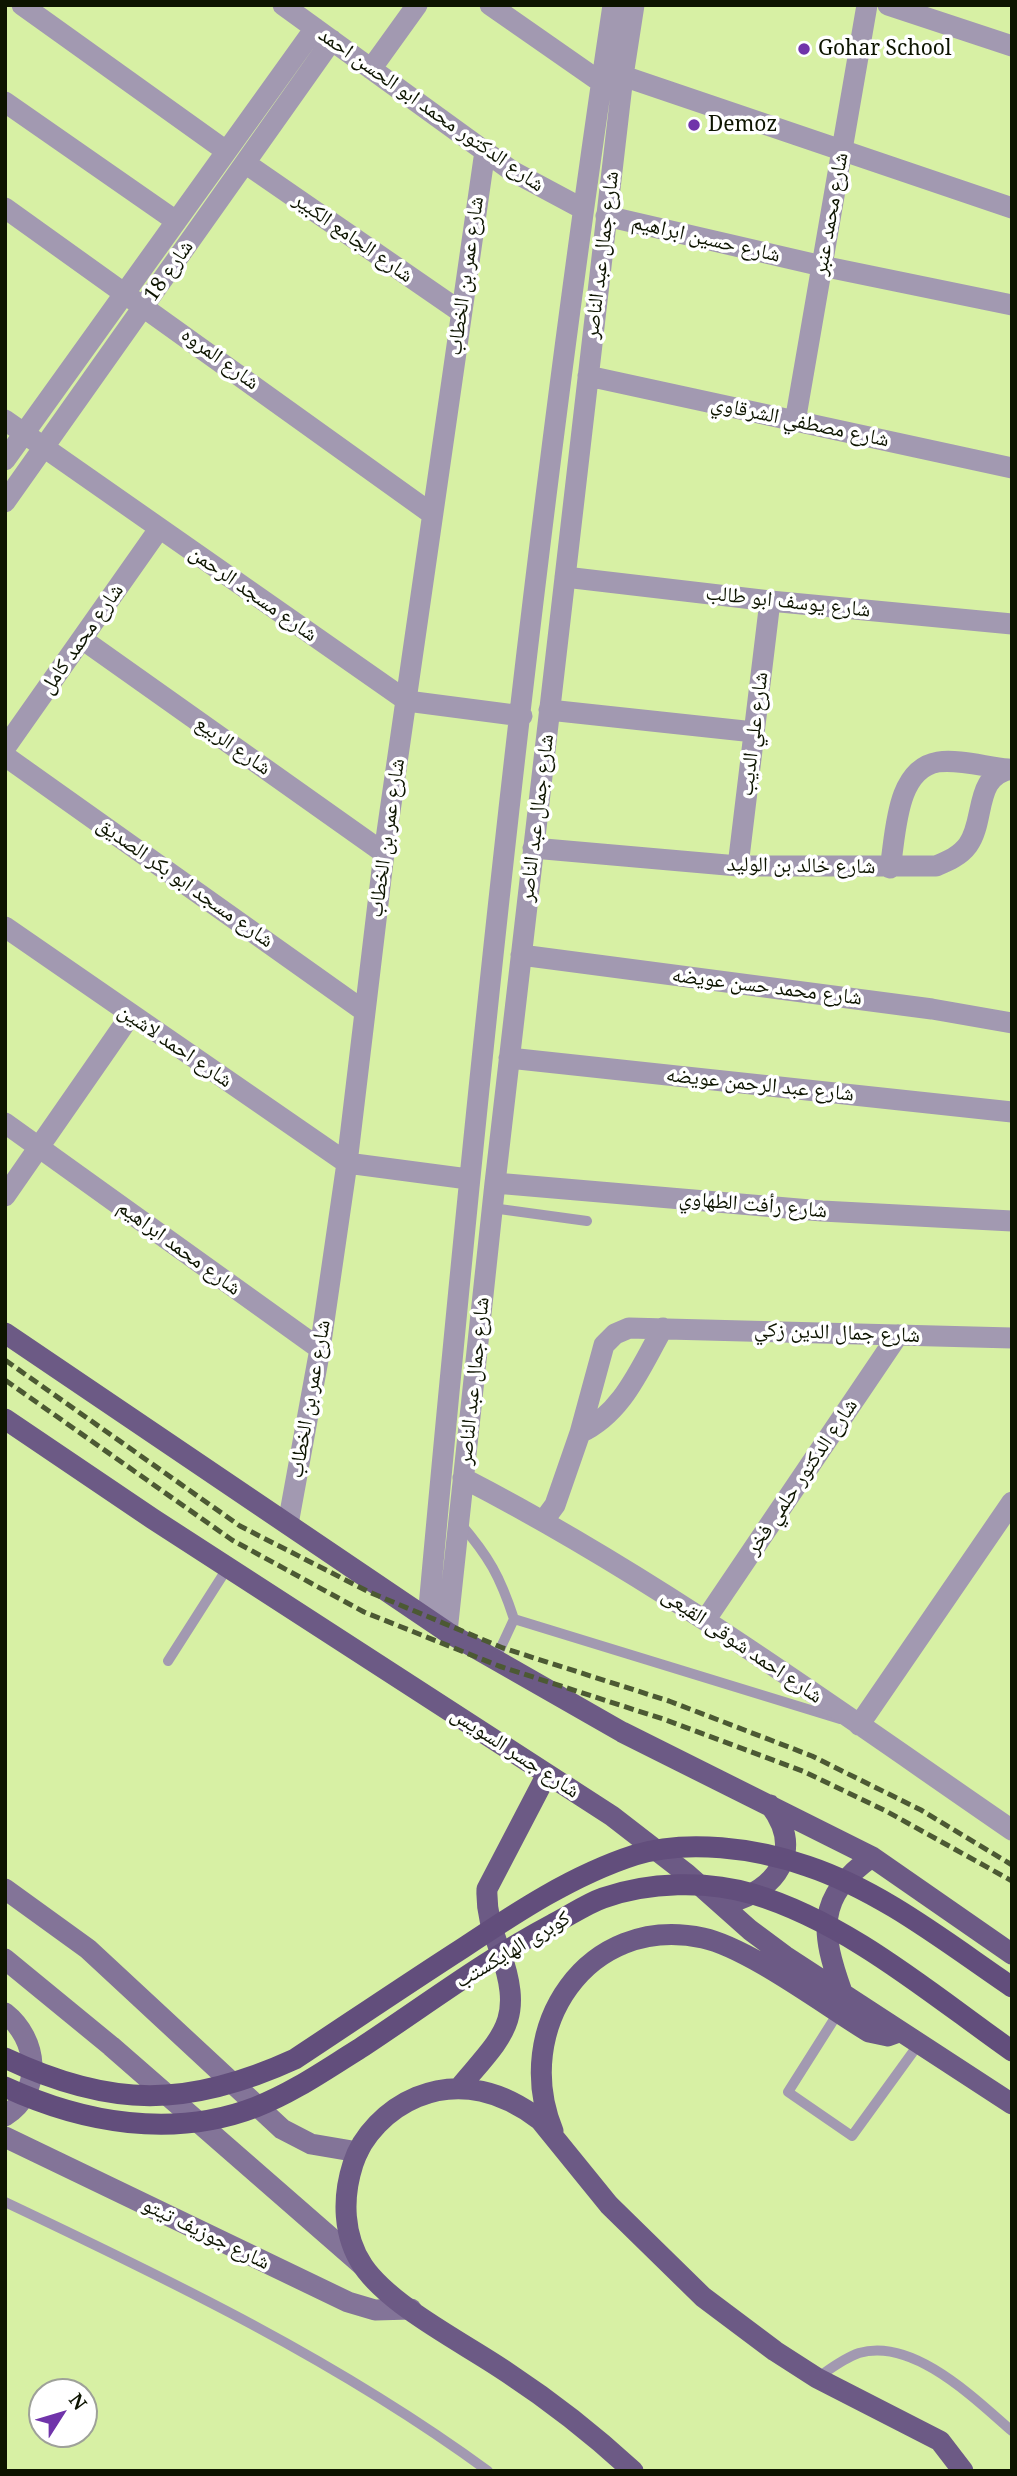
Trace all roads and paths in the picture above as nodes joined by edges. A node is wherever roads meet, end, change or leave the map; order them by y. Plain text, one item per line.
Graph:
1 (22, 5) edge
2 (283, 5) edge
3 (417, 5) edge
4 (490, 5) edge
5 (613, 5) edge
6 (634, 5) edge
7 (867, 5) edge
8 (888, 5) edge
9 (323, 34) junction
10 (1012, 46) edge
11 (372, 69) junction
12 (623, 76) junction
13 (602, 83) junction
14 (5, 102) edge
15 (226, 151) junction
16 (485, 151) junction
17 (842, 153) junction
18 (246, 163) junction
19 (5, 208) edge
20 (1012, 208) edge
21 (583, 209) junction
22 (606, 216) junction
23 (176, 221) junction
24 (822, 266) junction
25 (126, 292) junction
26 (144, 305) junction
27 (1012, 305) edge
28 (460, 312) junction
29 (588, 376) junction
30 (5, 419) edge
31 (795, 422) junction
32 (24, 433) junction
33 (44, 447) junction
34 (5, 460) edge
35 (1012, 468) edge
36 (5, 502) edge
37 (432, 514) junction
38 (159, 529) junction
39 (565, 577) junction
40 (770, 601) junction
41 (1012, 624) edge
42 (82, 639) junction
43 (407, 701) junction
44 (549, 710) junction
45 (522, 716) junction
46 (754, 732) junction
47 (5, 748) edge
48 (5, 755) edge
49 (1010, 769) edge
50 (533, 848) junction
51 (384, 853) junction
52 (738, 866) junction
53 (890, 868) junction
54 (5, 927) edge
55 (521, 955) junction
56 (364, 1011) junction
57 (130, 1016) junction
58 (1012, 1023) edge
59 (509, 1058) junction
60 (1012, 1112) edge
61 (5, 1123) edge
62 (39, 1147) junction
63 (347, 1163) junction
64 (468, 1179) junction
65 (495, 1183) junction
66 (5, 1196) edge
67 (492, 1208) junction
68 (1012, 1221) edge
69 (587, 1222) dead end
70 (663, 1328) junction
71 (5, 1333) edge
72 (898, 1335) junction
73 (1012, 1338) edge
74 (320, 1349) junction
75 (5, 1419) edge
76 (580, 1433) junction
77 (463, 1478) junction
78 (1012, 1502) edge
79 (544, 1520) junction
80 (458, 1521) junction
81 (288, 1524) junction
82 (228, 1567) junction
83 (428, 1618) junction
84 (514, 1619) junction
85 (706, 1619) junction
86 (447, 1632) junction
87 (495, 1660) junction
88 (168, 1661) dead end
89 (859, 1725) junction
90 (547, 1773) junction
91 (769, 1804) junction
92 (1012, 1830) edge
93 (872, 1857) junction
94 (5, 1889) edge
95 (723, 1905) junction
96 (1012, 1954) edge
97 (5, 1959) edge
98 (1012, 1987) edge
99 (842, 1992) junction
100 (5, 2013) edge
101 (838, 2013) junction
102 (899, 2032) junction
103 (918, 2045) junction
104 (1012, 2051) edge
105 (5, 2058) edge
106 (5, 2087) edge
107 (460, 2088) junction
108 (1012, 2104) edge
109 (5, 2116) edge
110 (5, 2137) edge
111 (555, 2137) junction
112 (358, 2152) junction
113 (5, 2202) edge
114 (362, 2265) junction
115 (411, 2309) junction
116 (817, 2378) junction
117 (1012, 2431) edge
118 (488, 2471) edge
119 (633, 2471) edge
120 (963, 2471) edge

1 - 15 street
2 - 9 street, شارع الدكتور محمد ابو الحسن احمد
3 - 11 street
4 - 13 street
5 - 13 street, شارع جمال عبد الناصر
6 - 12 street, شارع جمال عبد الناصر
7 - 17 street, شارع محمد عنبر
8 - 10 street
9 - 11 street, شارع الدكتور محمد ابو الحسن احمد
9 - 15 street, شارع 18
9 - 18 street, شارع 18
11 - 16 street, شارع الدكتور محمد ابو الحسن احمد
12 - 17 street
12 - 22 street, شارع جمال عبد الناصر
13 - 21 street, شارع جمال عبد الناصر
14 - 23 street
15 - 23 street, شارع 18
16 - 21 street, شارع الدكتور محمد ابو الحسن احمد
16 - 28 street, شارع عمر بن الخطاب
17 - 20 street
17 - 24 street, شارع محمد عنبر
18 - 26 street, شارع 18
18 - 28 street, شارع الجامع الكبير
19 - 25 street, شارع المروه
21 - 45 street, شارع جمال عبد الناصر
22 - 24 street, شارع حسين ابراهيم
22 - 29 street, شارع جمال عبد الناصر
23 - 25 street, شارع 18
24 - 27 street, شارع حسين ابراهيم
24 - 31 street, شارع محمد عنبر
25 - 26 street, شارع المروه
25 - 32 street, شارع 18
26 - 33 street, شارع 18
26 - 37 street, شارع المروه
28 - 37 street, شارع عمر بن الخطاب
29 - 31 street, شارع مصطفي الشرقاوي
29 - 39 street, شارع جمال عبد الناصر
30 - 32 street, شارع مسجد الرحمن
31 - 35 street, شارع مصطفي الشرقاوي
32 - 33 street, شارع مسجد الرحمن
32 - 34 street, شارع 18
33 - 36 street, شارع 18
33 - 38 street, شارع مسجد الرحمن
37 - 43 street, شارع عمر بن الخطاب
38 - 42 street, شارع محمد كامل
38 - 43 street, شارع مسجد الرحمن
39 - 40 street, شارع يوسف ابو طالب
39 - 44 street, شارع جمال عبد الناصر
40 - 41 street, شارع يوسف ابو طالب
40 - 46 street, شارع علي الديب
42 - 47 street, شارع محمد كامل
42 - 51 street, شارع الربيع
43 - 45 street, شارع مسجد الرحمن
43 - 51 street, شارع عمر بن الخطاب
44 - 46 street
44 - 50 street, شارع جمال عبد الناصر
45 - 64 street, شارع جمال عبد الناصر
46 - 52 street, شارع علي الديب
48 - 56 street, شارع مسجد ابو بكر الصديق
49 - 53 street, شارع خالد بن الوليد
49 - 53 street
50 - 52 street, شارع خالد بن الوليد
50 - 55 street, شارع جمال عبد الناصر
51 - 56 street, شارع عمر بن الخطاب
52 - 53 street, شارع خالد بن الوليد
54 - 57 street, شارع احمد لاشين
55 - 58 street, شارع محمد حسن عويضه
55 - 59 street, شارع جمال عبد الناصر
56 - 63 street, شارع عمر بن الخطاب
57 - 62 street
57 - 63 street, شارع احمد لاشين
59 - 60 street, شارع عبد الرحمن عويضه
59 - 65 street, شارع جمال عبد الناصر
61 - 62 street, شارع محمد ابراهيم
62 - 66 street
62 - 74 street, شارع محمد ابراهيم
63 - 64 street
63 - 74 street, شارع عمر بن الخطاب
64 - 83 street, شارع جمال عبد الناصر
65 - 67 street, شارع جمال عبد الناصر
65 - 68 street, شارع رأفت الطهاوي
67 - 69 lane
67 - 77 street, شارع جمال عبد الناصر
70 - 72 street, شارع جمال الدين زكي
70 - 76 street
70 - 76 street, شارع جمال الدين زكي
71 - 81 main road
72 - 73 street, شارع جمال الدين زكي
72 - 85 street, شارع الدكتور حلمي فخر
74 - 81 street, شارع عمر بن الخطاب
75 - 82 main road, شارع جسر السويس
76 - 79 street, شارع جمال الدين زكي
77 - 79 street, شارع احمد شوقى القيعى
77 - 80 street, شارع جمال عبد الناصر
78 - 89 street
79 - 85 street, شارع احمد شوقى القيعى
80 - 84 lane
80 - 86 street, شارع جمال عبد الناصر
81 - 83 main road
82 - 88 lane
82 - 90 main road, شارع جسر السويس
83 - 86 main road
84 - 87 lane
84 - 89 lane
85 - 89 street, شارع احمد شوقى القيعى
86 - 87 main road
87 - 91 main road
89 - 92 street, شارع احمد شوقى القيعى
90 - 95 main road, شارع جسر السويس
90 - 107 main road
91 - 93 main road
91 - 95 main road
93 - 96 main road
93 - 99 main road
94 - 112 main road
95 - 99 main road, شارع جسر السويس
97 - 114 main road
98 - 105 highway, كوبرى الهايكستب, bridge
99 - 102 main road, شارع جسر السويس
100 - 109 main road
101 - 102 main road
101 - 103 lane
101 - 111 main road
102 - 103 main road, شارع جسر السويس
103 - 108 main road, شارع جسر السويس
104 - 106 highway, كوبرى الهايكستب, bridge
107 - 111 main road
107 - 112 main road
110 - 115 main road, شارع جوزيف تيتو
111 - 116 main road
112 - 114 main road
113 - 118 lane
114 - 115 main road
115 - 119 main road
116 - 117 lane
116 - 120 main road

